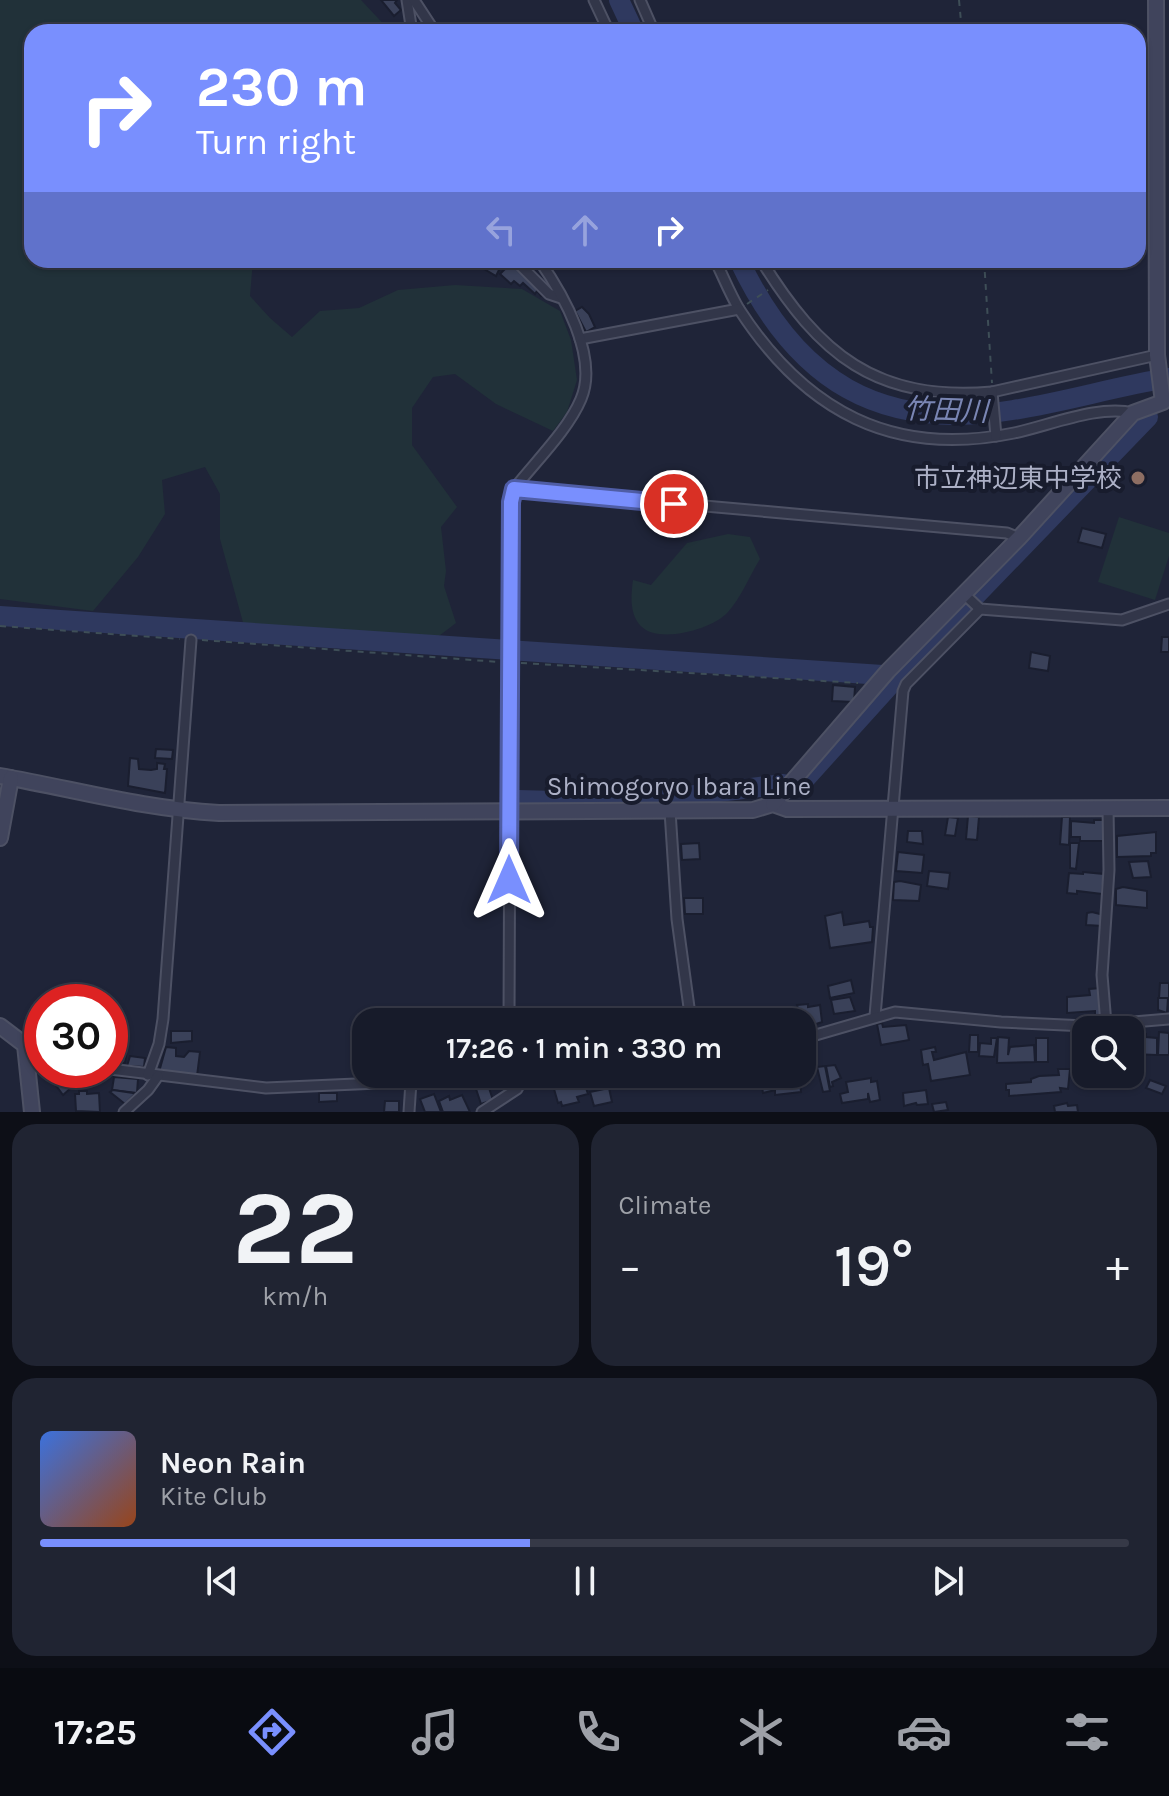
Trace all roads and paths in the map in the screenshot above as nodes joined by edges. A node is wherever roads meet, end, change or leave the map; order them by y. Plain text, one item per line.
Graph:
1 (407, 0) edge
2 (414, 0) edge
3 (594, 0) edge
4 (640, 0) edge
5 (959, 0) edge
6 (1156, 0) edge
7 (411, 24) edge
8 (430, 24) edge
9 (605, 24) edge
10 (650, 24) edge
11 (961, 24) edge
12 (523, 268) edge
13 (544, 268) edge
14 (719, 268) edge
15 (766, 268) edge
16 (985, 268) edge
17 (773, 287) dead end
18 (561, 298) junction
19 (741, 308) junction
20 (580, 339) junction
21 (1157, 357) junction
22 (992, 394) junction
23 (1165, 400) edge
24 (1133, 413) junction
25 (996, 434) junction
26 (514, 489) junction
27 (1019, 538) junction
28 (965, 595) junction
29 (1169, 604) edge
30 (979, 608) junction
31 (0, 626) edge
32 (191, 640) junction
33 (511, 662) junction
34 (876, 685) junction
35 (6, 777) edge
36 (773, 804) junction
37 (892, 808) junction
38 (1108, 808) junction
39 (1169, 808) edge
40 (179, 811) junction
41 (509, 811) junction
42 (670, 811) junction
43 (0, 838) edge
44 (509, 1008) edge
45 (689, 1008) edge
46 (875, 1016) junction
47 (1105, 1016) edge
48 (1169, 1019) edge
49 (1144, 1021) edge
50 (1072, 1025) edge
51 (0, 1026) edge
52 (816, 1035) edge
53 (24, 1044) edge
54 (128, 1072) edge
55 (153, 1075) junction
56 (352, 1084) edge
57 (29, 1088) edge
58 (411, 1088) edge
59 (518, 1088) edge
60 (486, 1111) edge
61 (32, 1112) edge
62 (124, 1112) edge
63 (409, 1112) edge

1 - 7 street
2 - 8 street
3 - 9 street
4 - 10 street
5 - 11 path
6 - 21 main road
12 - 18 street
13 - 18 street
14 - 19 street
15 - 22 street
16 - 22 path
17 - 19 path
18 - 20 street
19 - 20 street
19 - 25 street
20 - 26 street
21 - 22 street
21 - 23 main road
22 - 25 street
23 - 24 main road
24 - 25 street
24 - 27 main road
26 - 27 street
26 - 33 street
27 - 28 main road
28 - 30 street
28 - 34 main road
29 - 30 street
30 - 37 street
31 - 32 path
32 - 33 path
32 - 40 street
33 - 34 path
33 - 41 street
34 - 36 main road
35 - 40 main road, Shimogoryo Ibara Line
35 - 43 main road
36 - 37 main road, Shimogoryo Ibara Line
36 - 42 main road, Shimogoryo Ibara Line
37 - 38 main road, Shimogoryo Ibara Line
37 - 46 street
38 - 39 main road, Shimogoryo Ibara Line
38 - 47 street
40 - 41 main road, Shimogoryo Ibara Line
40 - 55 street
41 - 42 main road, Shimogoryo Ibara Line
41 - 44 street
42 - 45 street
46 - 50 street
46 - 52 street
48 - 49 street
51 - 53 main road
54 - 55 street
55 - 56 street
55 - 62 street
57 - 61 main road
58 - 63 street
59 - 60 street

